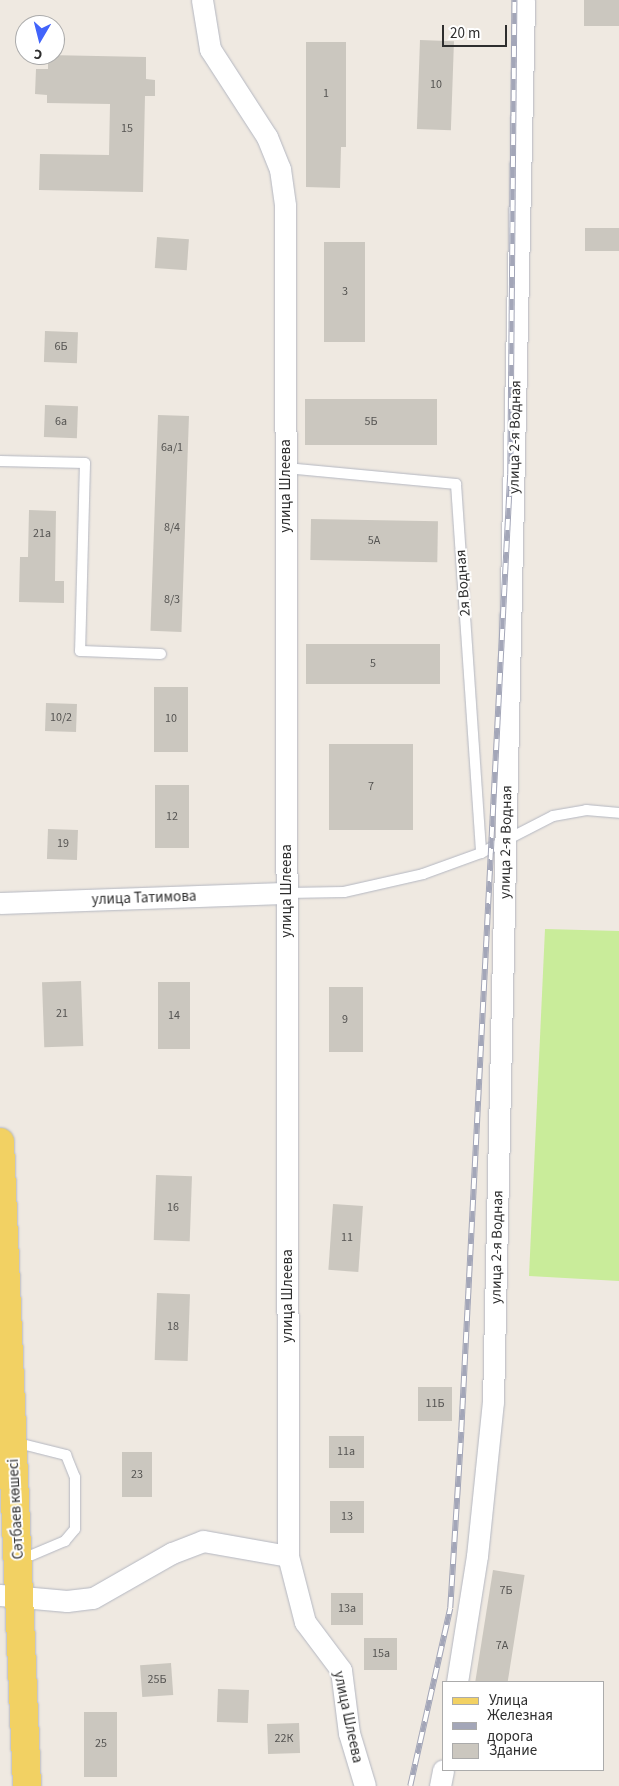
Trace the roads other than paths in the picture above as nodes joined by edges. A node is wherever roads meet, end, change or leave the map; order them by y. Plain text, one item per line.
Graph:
1 (202, 0) edge
2 (524, 0) edge
3 (0, 461) edge
4 (286, 468) junction
5 (161, 654) dead end
6 (619, 813) edge
7 (506, 840) junction
8 (481, 853) junction
9 (287, 893) junction
10 (0, 903) edge
11 (0, 1142) edge
12 (13, 1442) junction
13 (288, 1556) junction
14 (19, 1561) junction
15 (10, 1595) edge
16 (457, 1681) edge
17 (443, 1771) edge
18 (27, 1786) edge
19 (364, 1786) edge
20 (440, 1786) edge

1 - 4 street, улица Шлеева
2 - 7 street, улица 2-я Водная
3 - 5 lane
4 - 8 lane, 2я Водная
4 - 9 street, улица Шлеева
6 - 7 lane
7 - 8 lane
7 - 16 street, улица 2-я Водная
8 - 9 lane
9 - 10 street, улица Татимова
9 - 13 street, улица Шлеева
11 - 12 main road, Сәтбаев көшесі
12 - 14 main road, Сәтбаев көшесі
12 - 14 lane
13 - 15 street
13 - 19 street, улица Шлеева
14 - 15 main road, Сәтбаев көшесі
15 - 18 main road, Сәтбаев көшесі
17 - 20 street

